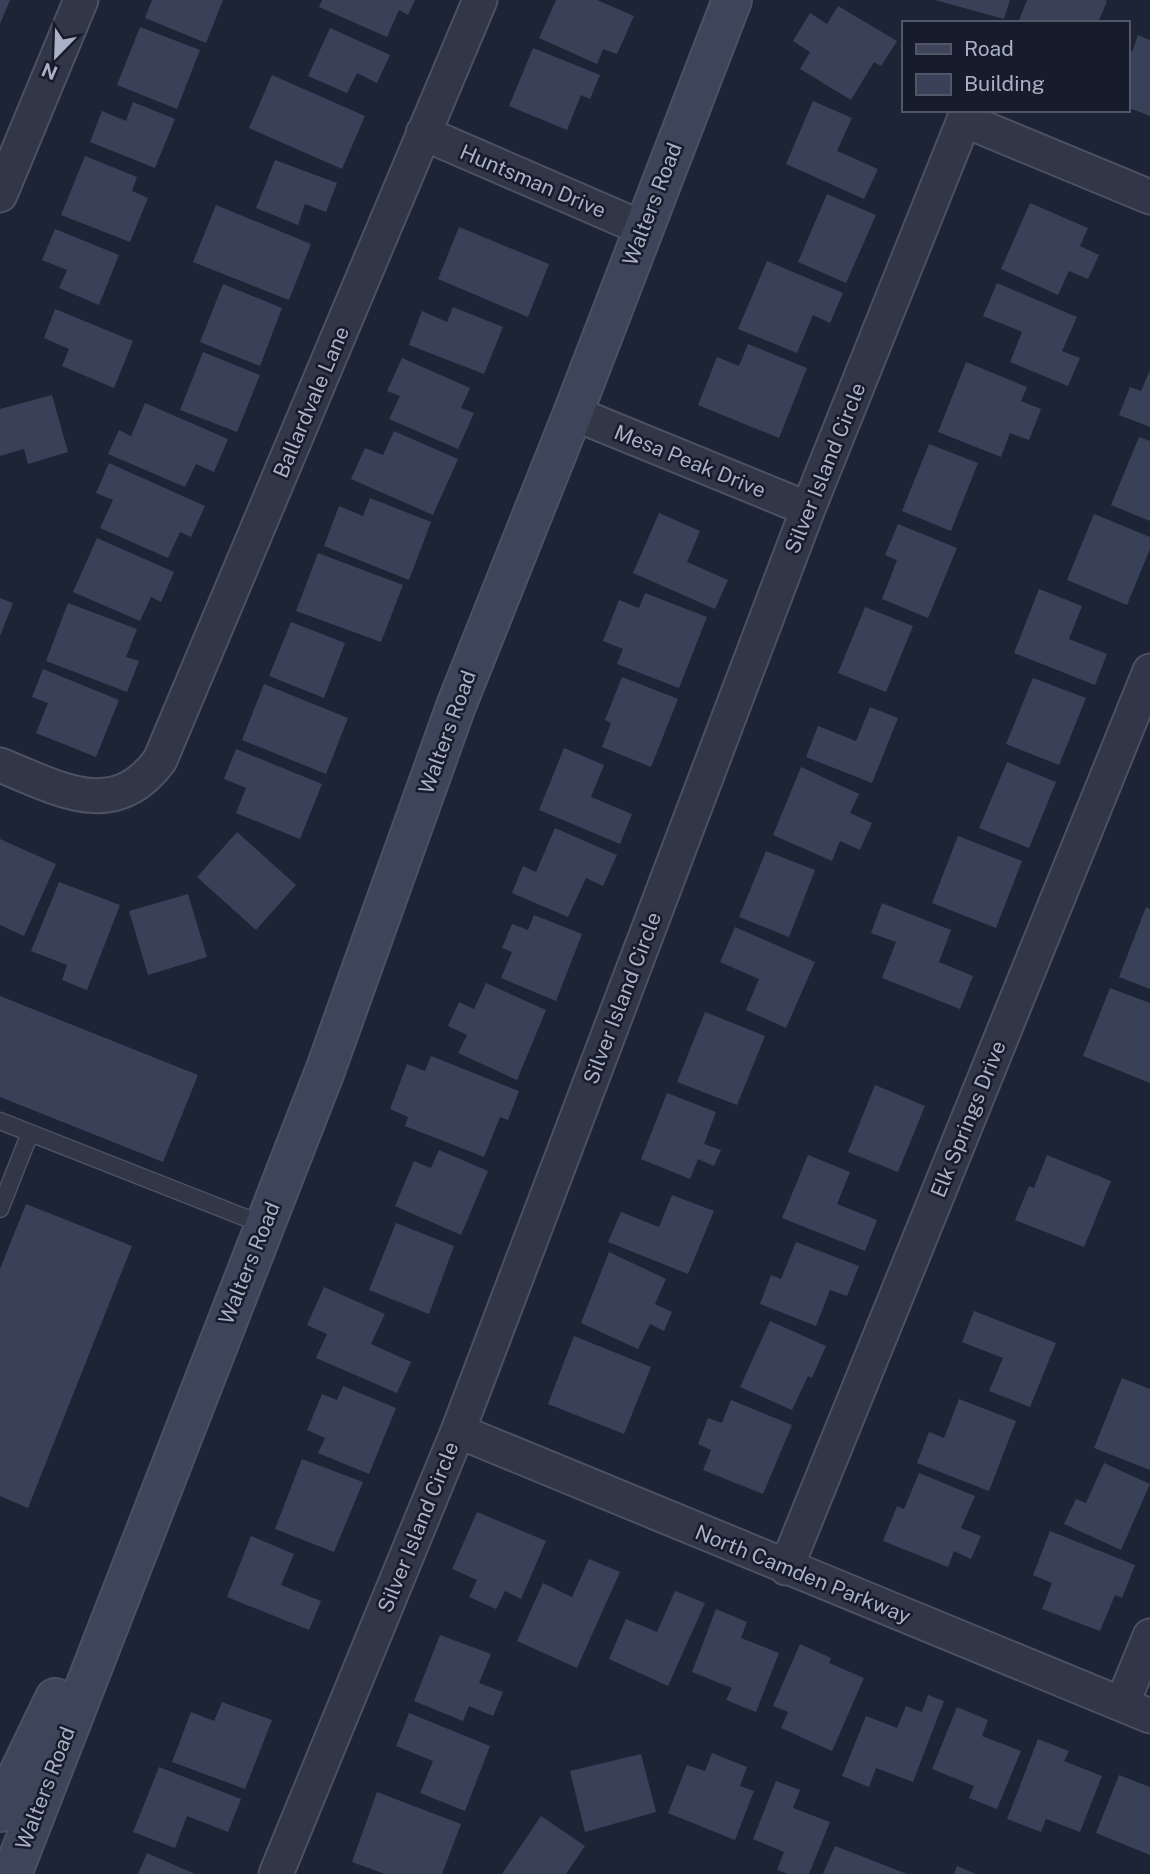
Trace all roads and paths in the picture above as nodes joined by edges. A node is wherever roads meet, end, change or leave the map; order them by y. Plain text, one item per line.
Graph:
1 (81, 0) edge
2 (480, 0) edge
3 (732, 0) edge
4 (423, 133) junction
5 (0, 195) edge
6 (1150, 197) edge
7 (642, 228) junction
8 (573, 413) junction
9 (808, 509) junction
10 (1150, 671) edge
11 (0, 765) edge
12 (0, 1121) edge
13 (30, 1133) junction
14 (0, 1209) edge
15 (264, 1225) junction
16 (457, 1431) junction
17 (169, 1467) junction
18 (786, 1568) junction
19 (1150, 1636) edge
20 (1136, 1710) edge
21 (0, 1812) edge
22 (12, 1874) edge
23 (276, 1874) edge

1 - 5 street
2 - 4 street, Ballardvale Lane
3 - 7 street, Walters Road
4 - 7 street, Huntsman Drive
4 - 11 street, Ballardvale Lane
6 - 9 street, Silver Island Circle
7 - 8 street, Walters Road
8 - 9 street, Mesa Peak Drive
8 - 15 street, Walters Road
9 - 16 street, Silver Island Circle
10 - 18 street, Elk Springs Drive
12 - 13 lane
13 - 14 lane
13 - 15 lane
15 - 17 street, Walters Road
16 - 18 street, North Camden Parkway
16 - 23 street, Silver Island Circle
17 - 21 street, Walters Road
17 - 22 street, Walters Road
18 - 20 street, North Camden Parkway
19 - 20 street

